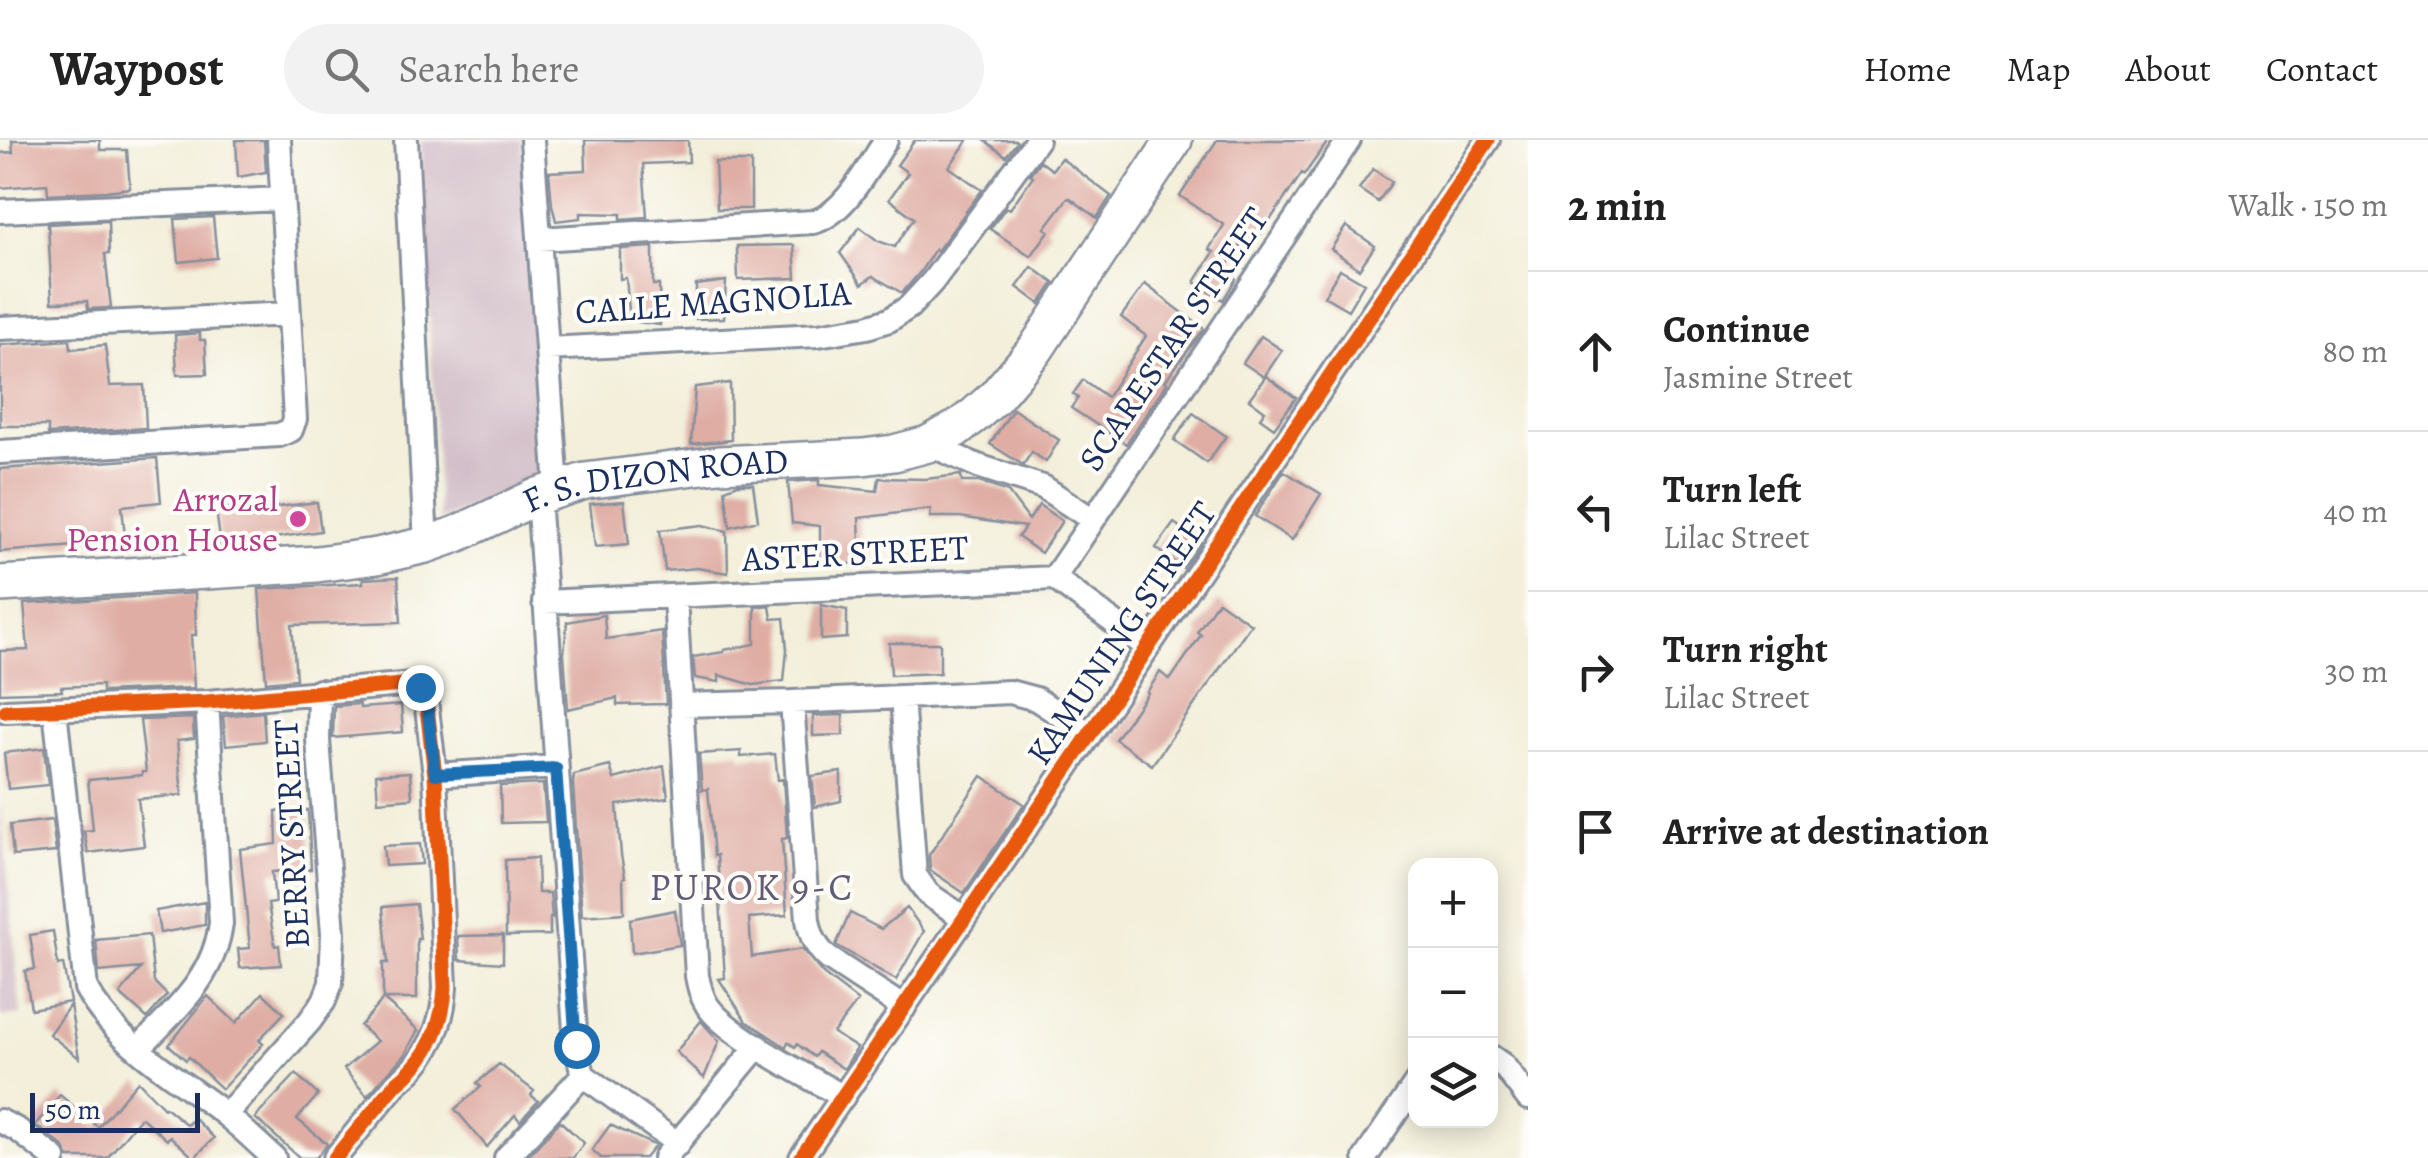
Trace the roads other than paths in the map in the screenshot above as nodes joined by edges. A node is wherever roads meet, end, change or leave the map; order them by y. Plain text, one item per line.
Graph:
1 (279, 140) edge
2 (406, 140) edge
3 (532, 140) edge
4 (886, 140) edge
5 (1037, 140) edge
6 (1174, 140) edge
7 (1349, 140) edge
8 (1488, 140) edge
9 (282, 199) junction
10 (0, 211) edge
11 (539, 239) junction
12 (289, 314) junction
13 (0, 328) edge
14 (546, 349) junction
15 (928, 444) junction
16 (0, 452) edge
17 (547, 492) junction
18 (1093, 520) junction
19 (426, 545) junction
20 (1054, 578) junction
21 (0, 584) edge
22 (676, 596) junction
23 (544, 602) junction
24 (1148, 647) junction
25 (319, 691) junction
26 (902, 697) junction
27 (208, 702) junction
28 (792, 702) junction
29 (682, 704) junction
30 (56, 710) junction
31 (6, 711) dead end
32 (1090, 734) junction
33 (556, 768) junction
34 (435, 774) junction
35 (964, 918) junction
36 (904, 1008) junction
37 (758, 1046) junction
38 (138, 1049) junction
39 (1498, 1062) edge
40 (583, 1076) junction
41 (1408, 1095) edge
42 (844, 1097) junction
43 (1528, 1098) edge
44 (226, 1115) junction
45 (0, 1121) edge
46 (672, 1151) edge
47 (54, 1158) edge
48 (274, 1158) edge
49 (335, 1158) edge
50 (506, 1158) edge
51 (800, 1158) edge
52 (1365, 1158) edge

1 - 9 street
2 - 19 street
3 - 11 street
4 - 11 street
5 - 14 street, CALLE MAGNOLIA
6 - 15 main road, F. S. DIZON ROAD
7 - 18 street, SCARESTAR STREET
8 - 24 street, KAMUNING STREET
9 - 10 street
9 - 12 street
11 - 14 street
12 - 13 street
12 - 16 street
14 - 17 street
15 - 17 main road, F. S. DIZON ROAD
15 - 18 street
17 - 19 main road, F. S. DIZON ROAD
17 - 23 street
18 - 20 street, SCARESTAR STREET
19 - 21 main road, F. S. DIZON ROAD
20 - 22 street, ASTER STREET
20 - 24 street
22 - 23 street, ASTER STREET
22 - 29 street
23 - 33 street
24 - 32 street, KAMUNING STREET
25 - 27 street
25 - 34 street
25 - 44 street, BERRY STREET
26 - 28 street
26 - 32 street
26 - 35 street
27 - 30 street
27 - 38 street
28 - 29 street
28 - 36 street
29 - 37 street
30 - 31 street
30 - 38 street
32 - 35 street, KAMUNING STREET
33 - 34 street
33 - 40 street
34 - 49 street
35 - 36 street, KAMUNING STREET
36 - 42 street, KAMUNING STREET
37 - 42 street
37 - 46 street
38 - 44 street
39 - 43 street
40 - 46 street
40 - 50 street
41 - 52 street
42 - 51 street, KAMUNING STREET
44 - 48 street
45 - 47 street

